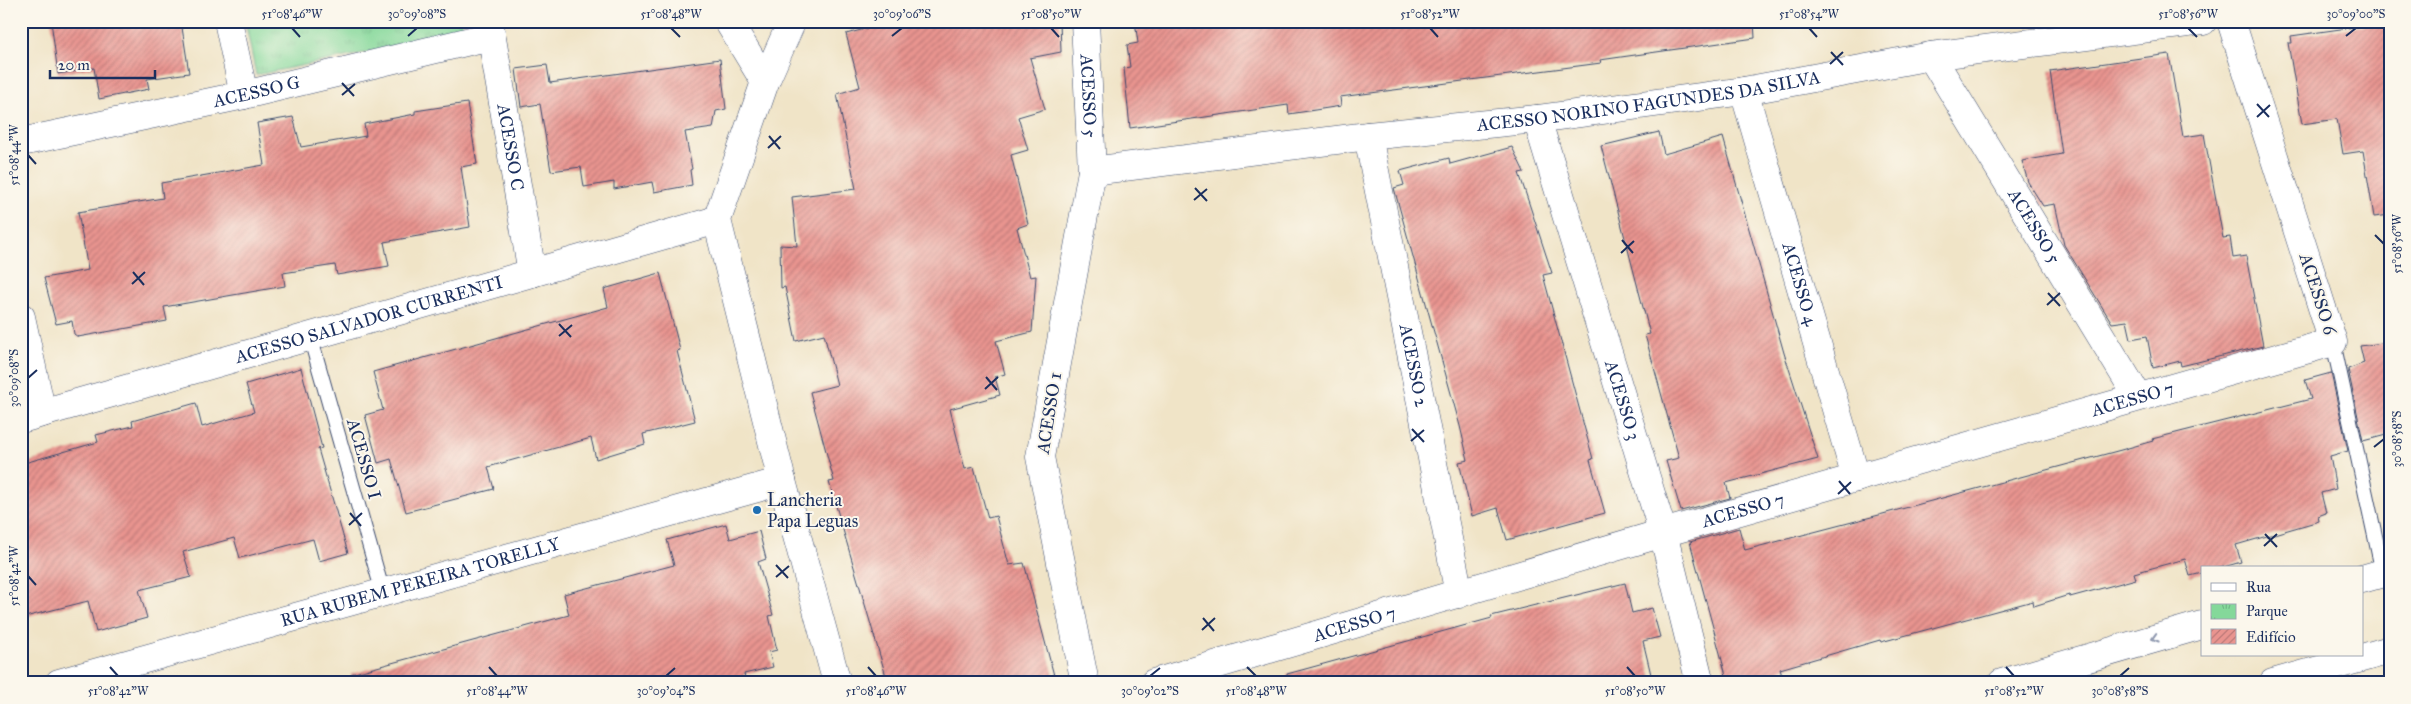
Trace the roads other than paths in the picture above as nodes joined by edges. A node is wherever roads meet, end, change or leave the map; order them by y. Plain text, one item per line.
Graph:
1 (228, 21) edge
2 (728, 21) edge
3 (792, 21) edge
4 (1085, 21) edge
5 (2204, 21) edge
6 (2231, 21) edge
7 (490, 29) edge
8 (1931, 56) junction
9 (765, 82) junction
10 (1744, 91) junction
11 (244, 95) junction
12 (1537, 119) junction
13 (1368, 136) junction
14 (21, 142) edge
15 (1092, 171) junction
16 (717, 220) junction
17 (532, 272) junction
18 (21, 317) edge
19 (310, 336) junction
20 (2333, 342) junction
21 (2138, 396) junction
22 (31, 416) edge
23 (1856, 478) junction
24 (782, 482) junction
25 (1663, 533) junction
26 (2378, 574) edge
27 (383, 593) junction
28 (1459, 594) junction
29 (2201, 625) edge
30 (2390, 650) edge
31 (59, 683) edge
32 (837, 683) edge
33 (1085, 683) edge
34 (1154, 683) edge
35 (1700, 683) edge
36 (2002, 683) edge
37 (2273, 683) edge

1 - 11 street
2 - 9 street
3 - 9 street
4 - 15 street, ACESSO 5
5 - 8 street, ACESSO NORINO FAGUNDES DA SILVA
6 - 20 street, ACESSO 6
7 - 11 street, ACESSO G
7 - 17 street, ACESSO C
8 - 10 street, ACESSO NORINO FAGUNDES DA SILVA
8 - 21 street, ACESSO 5
9 - 16 street
10 - 12 street, ACESSO NORINO FAGUNDES DA SILVA
10 - 23 street, ACESSO 4
11 - 14 street, ACESSO G
12 - 13 street, ACESSO NORINO FAGUNDES DA SILVA
12 - 25 street, ACESSO 3
13 - 15 street, ACESSO NORINO FAGUNDES DA SILVA
13 - 28 street, ACESSO 2
15 - 33 street, ACESSO 1
16 - 17 street, ACESSO SALVADOR CURRENTI
16 - 24 street
17 - 19 street, ACESSO SALVADOR CURRENTI
18 - 22 street
19 - 22 street, ACESSO SALVADOR CURRENTI
19 - 27 lane, ACESSO I
20 - 21 street, ACESSO 7
20 - 26 lane, ACESSO 6
21 - 23 street, ACESSO 7
23 - 25 street, ACESSO 7
24 - 27 street, RUA RUBEM PEREIRA TORELLY
24 - 32 street
25 - 28 street, ACESSO 7
25 - 35 street, ACESSO 3
27 - 31 street, RUA RUBEM PEREIRA TORELLY
28 - 34 street, ACESSO 7
29 -> 36 street
30 - 37 street

